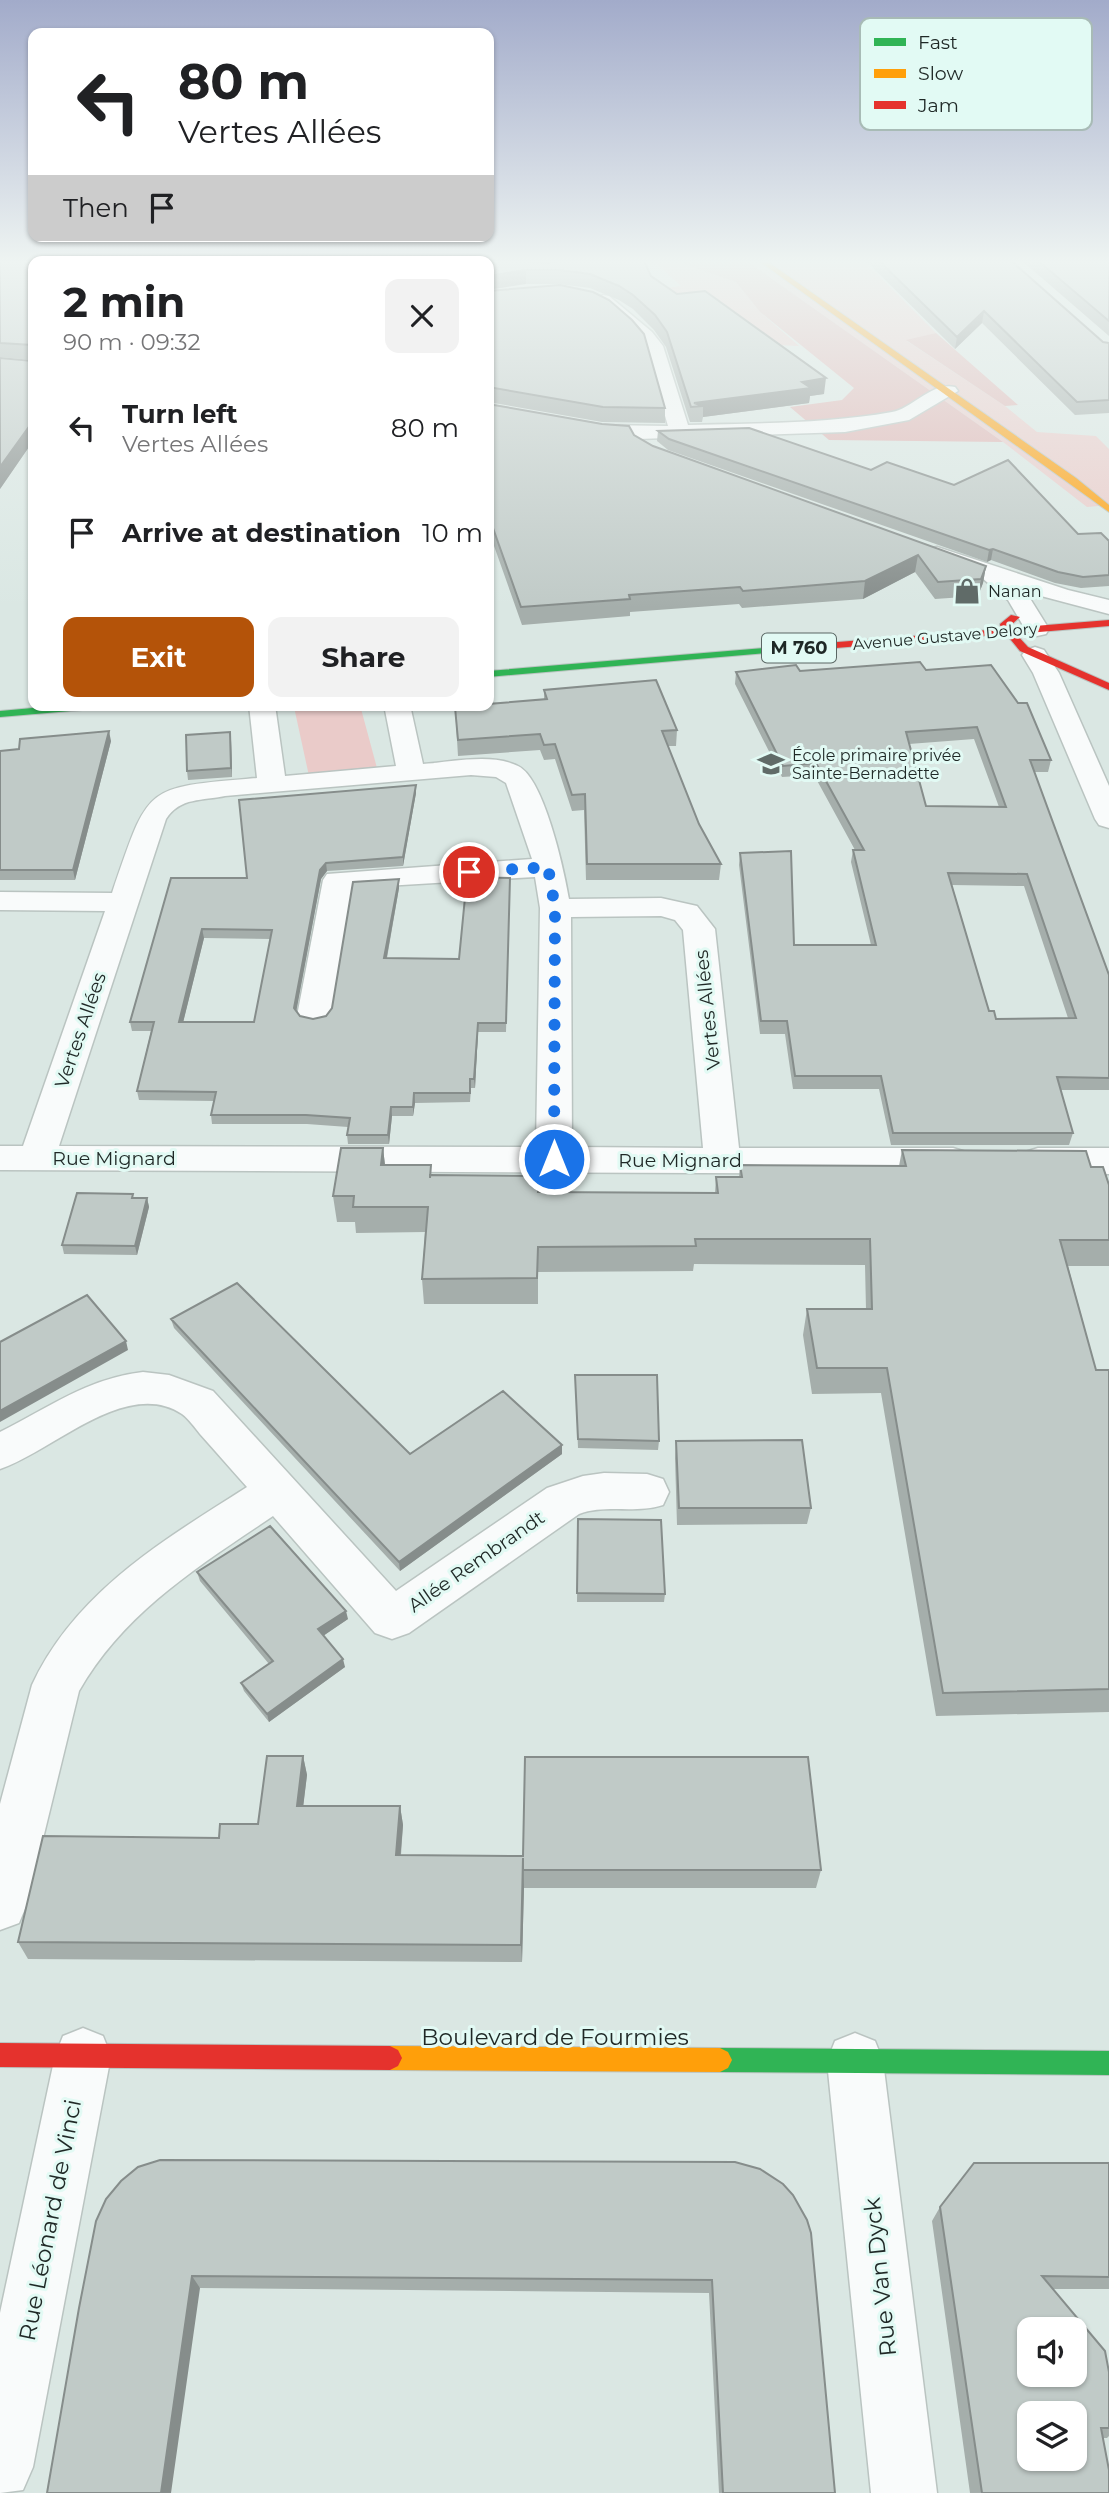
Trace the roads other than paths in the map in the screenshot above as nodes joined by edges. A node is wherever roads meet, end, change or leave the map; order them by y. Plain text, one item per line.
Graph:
1 (661, 375) edge
2 (926, 375) edge
3 (948, 391) junction
4 (494, 412) edge
5 (680, 432) junction
6 (638, 433) junction
7 (652, 452) edge
8 (1109, 509) edge
9 (914, 546) edge
10 (978, 569) junction
11 (1109, 608) edge
12 (1109, 623) edge
13 (1028, 629) junction
14 (1006, 631) junction
15 (494, 659) edge
16 (494, 674) edge
17 (1109, 687) edge
18 (28, 696) edge
19 (0, 699) edge
20 (35, 711) edge
21 (263, 711) edge
22 (398, 711) edge
23 (0, 714) edge
24 (411, 773) junction
25 (272, 785) junction
26 (1109, 818) edge
27 (548, 867) junction
28 (0, 901) edge
29 (124, 902) junction
30 (555, 908) junction
31 (314, 1016) edge
32 (0, 1158) edge
33 (37, 1158) junction
34 (554, 1159) junction
35 (722, 1160) junction
36 (1109, 1161) edge
37 (0, 1452) edge
38 (276, 1491) junction
39 (647, 1492) dead end
40 (0, 1904) edge
41 (0, 2055) edge
42 (83, 2056) junction
43 (855, 2061) junction
44 (1109, 2063) edge
45 (0, 2467) edge
46 (904, 2493) edge

1 - 5 street
2 - 3 main road
3 - 5 street
3 - 8 main road
4 - 6 street
5 - 6 street
6 - 7 street
9 - 10 street
10 - 11 street
10 - 13 street
11 - 13 main road, Avenue Gustave Delory / M 760
12 - 13 main road, Avenue Gustave Delory / M 760
13 - 14 main road, Avenue Gustave Delory / M 760
13 - 14 main road
13 - 14 main road
13 - 15 main road, Avenue Gustave Delory / M 760
13 - 17 main road
13 - 26 street
14 - 16 main road, Avenue Gustave Delory / M 760
18 - 19 main road
20 - 23 main road
21 - 25 street
22 - 24 street
24 - 25 street, Vertes Allées
24 - 27 street, Vertes Allées
25 - 29 street, Vertes Allées
27 - 30 street, Vertes Allées
27 - 31 street
28 - 29 street
29 - 33 street, Vertes Allées
30 - 34 street, Vertes Allées
30 - 35 street, Vertes Allées
32 - 33 street, Rue Mignard
33 - 34 street, Rue Mignard
34 - 35 street, Rue Mignard
35 - 36 street, Rue Mignard
37 - 38 street, Allée Rembrandt
38 - 39 street, Allée Rembrandt
38 - 40 street
41 - 42 main road, Boulevard de Fourmies
42 - 43 main road, Boulevard de Fourmies
42 - 45 street, Rue Léonard de Vinci
43 - 44 main road, Boulevard de Fourmies
43 - 46 street, Rue Van Dyck

